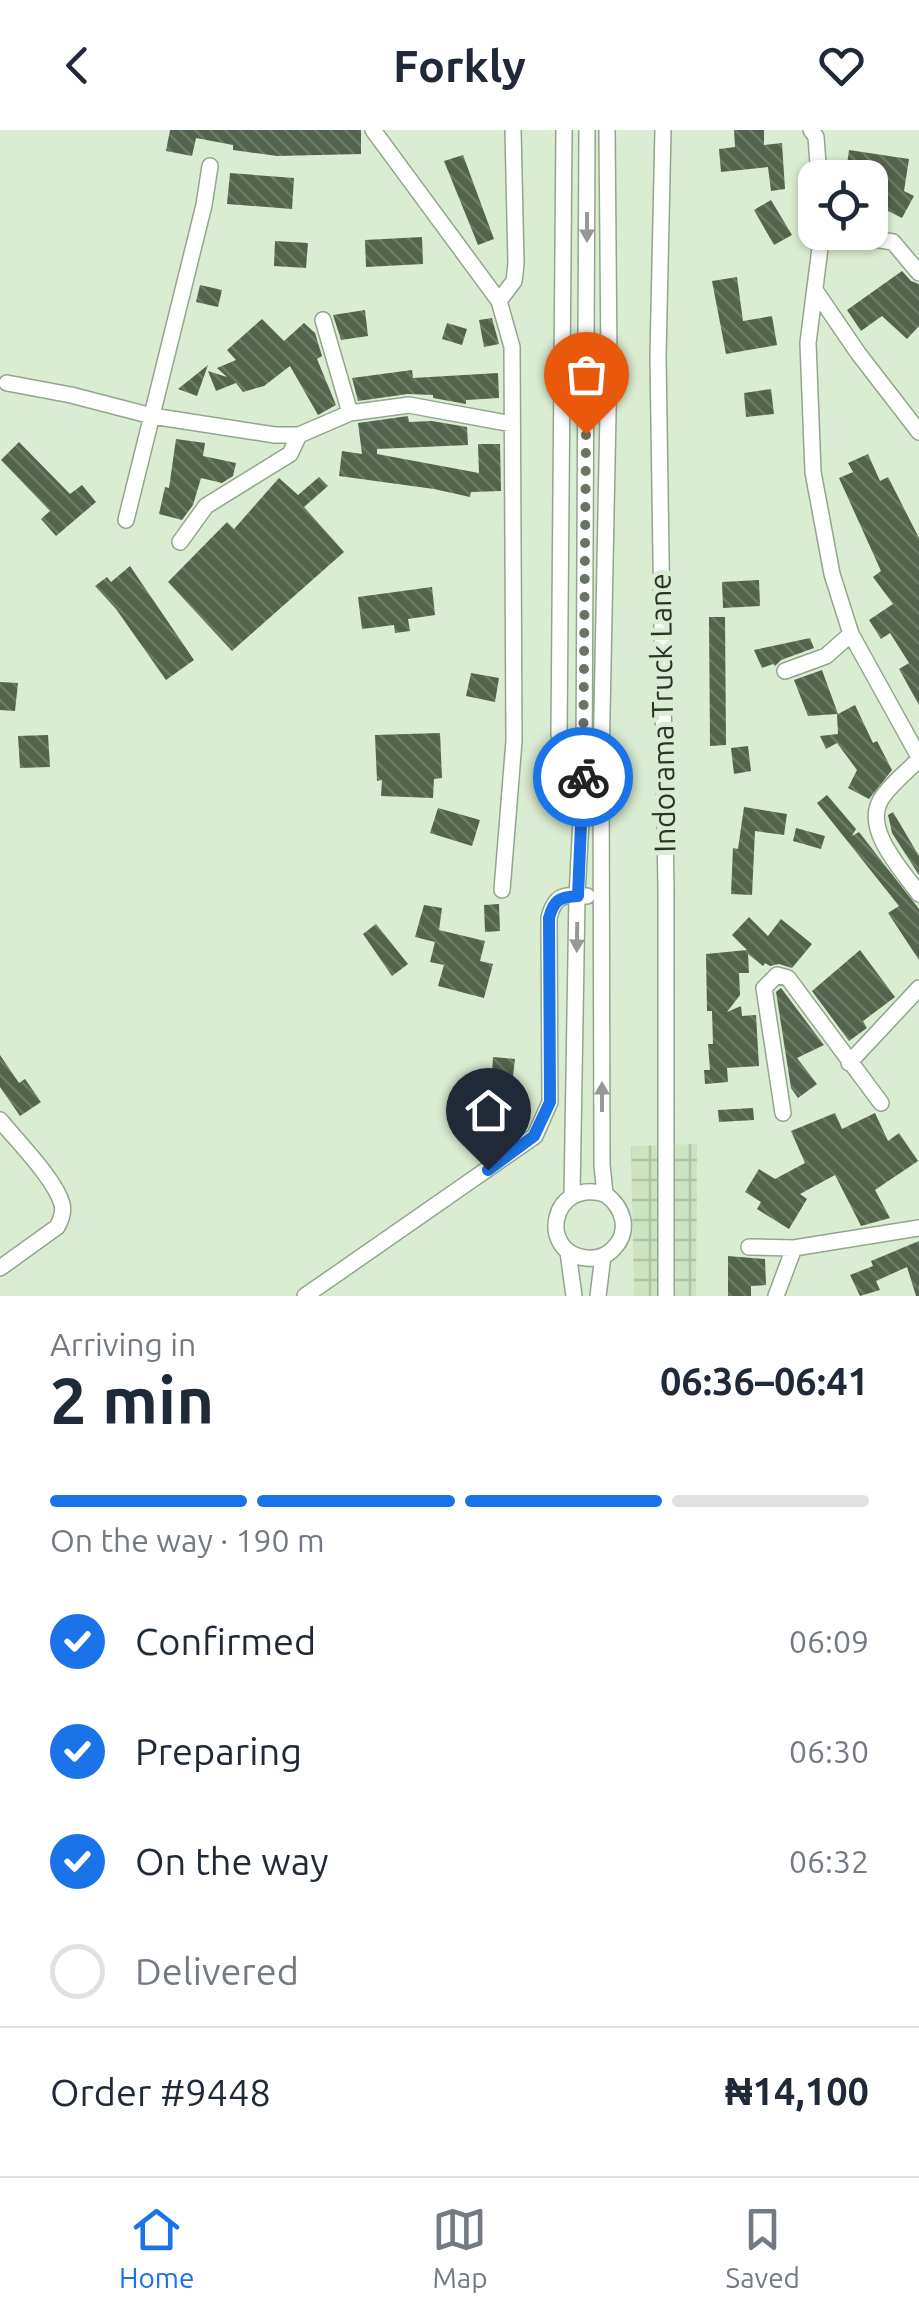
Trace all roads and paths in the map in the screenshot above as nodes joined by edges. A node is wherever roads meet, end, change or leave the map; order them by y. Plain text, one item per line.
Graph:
1 (373, 130) edge
2 (514, 130) edge
3 (564, 130) edge
4 (588, 130) edge
5 (607, 130) edge
6 (663, 130) edge
7 (820, 132) edge
8 (819, 160) edge
9 (210, 166) dead end
10 (888, 241) edge
11 (823, 250) edge
12 (919, 273) edge
13 (815, 290) junction
14 (499, 300) junction
15 (322, 320) dead end
16 (7, 383) dead end
17 (350, 413) junction
18 (152, 416) junction
19 (512, 424) junction
20 (919, 432) edge
21 (299, 435) junction
22 (126, 520) dead end
23 (180, 542) dead end
24 (851, 634) junction
25 (785, 671) dead end
26 (919, 758) edge
27 (592, 763) junction
28 (502, 890) dead end
29 (919, 894) edge
30 (578, 896) junction
31 (602, 896) junction
32 (919, 988) edge
33 (848, 1063) junction
34 (881, 1103) dead end
35 (783, 1113) dead end
36 (0, 1120) edge
37 (604, 1194) junction
38 (572, 1196) junction
39 (919, 1228) edge
40 (750, 1247) dead end
41 (794, 1248) junction
42 (568, 1252) junction
43 (604, 1256) junction
44 (0, 1268) edge
45 (305, 1296) edge
46 (574, 1296) edge
47 (598, 1296) edge
48 (666, 1296) edge
49 (776, 1296) edge

1 - 14 street
2 - 14 street
3 - 27 street
4 -> 27 street
5 - 27 street
6 - 48 street, Indorama Truck Lane
7 - 8 street
9 - 18 street
10 - 12 street
11 - 13 street
13 - 20 street
13 - 24 street
14 - 19 street
15 - 17 street
16 - 18 street
17 - 19 street
17 - 21 street
18 - 21 street
18 - 22 street
19 - 28 street
21 - 23 street
24 - 25 street
24 - 26 street
26 - 29 street
27 - 30 street
27 - 31 street
30 - 31 street
30 -> 38 street
30 - 45 street
37 -> 31 street
32 - 33 street
33 - 34 street
33 - 35 street
36 - 44 street
37 - 38 street
37 - 43 street
38 - 42 street
39 - 41 street
40 - 41 street
41 - 49 street
42 - 43 street
42 - 46 street
43 - 47 street

